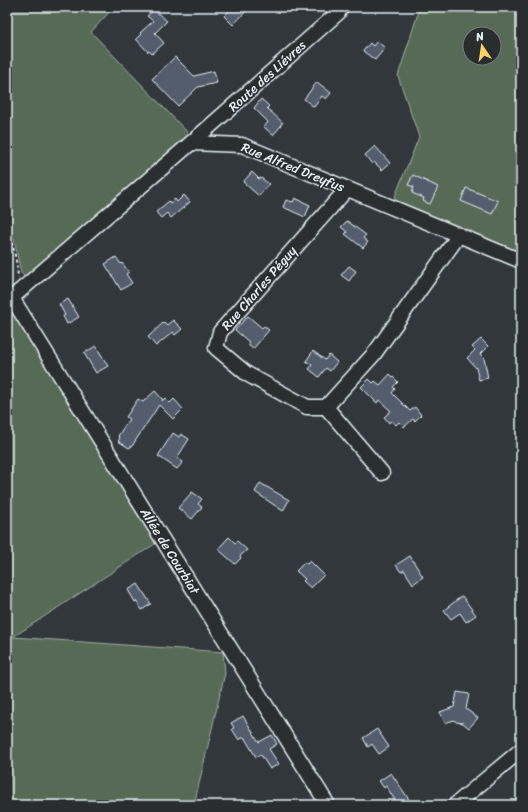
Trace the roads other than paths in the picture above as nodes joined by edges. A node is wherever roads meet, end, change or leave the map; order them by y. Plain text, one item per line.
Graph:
1 (341, 7) edge
2 (191, 143) junction
3 (347, 189) junction
4 (459, 235) junction
5 (521, 261) edge
6 (12, 297) edge
7 (326, 406) junction
8 (382, 473) dead end
9 (521, 750) edge
10 (328, 805) edge
11 (455, 805) edge

1 - 2 street, Route des Liévres
2 - 3 street, Rue Alfred Dreyfus
2 - 6 street
3 - 4 street, Rue Alfred Dreyfus
3 - 7 street, Rue Charles Péguy
4 - 5 street, Rue Alfred Dreyfus
4 - 7 street
6 - 10 street, Allée de Courbiat
7 - 8 street
9 - 11 street

